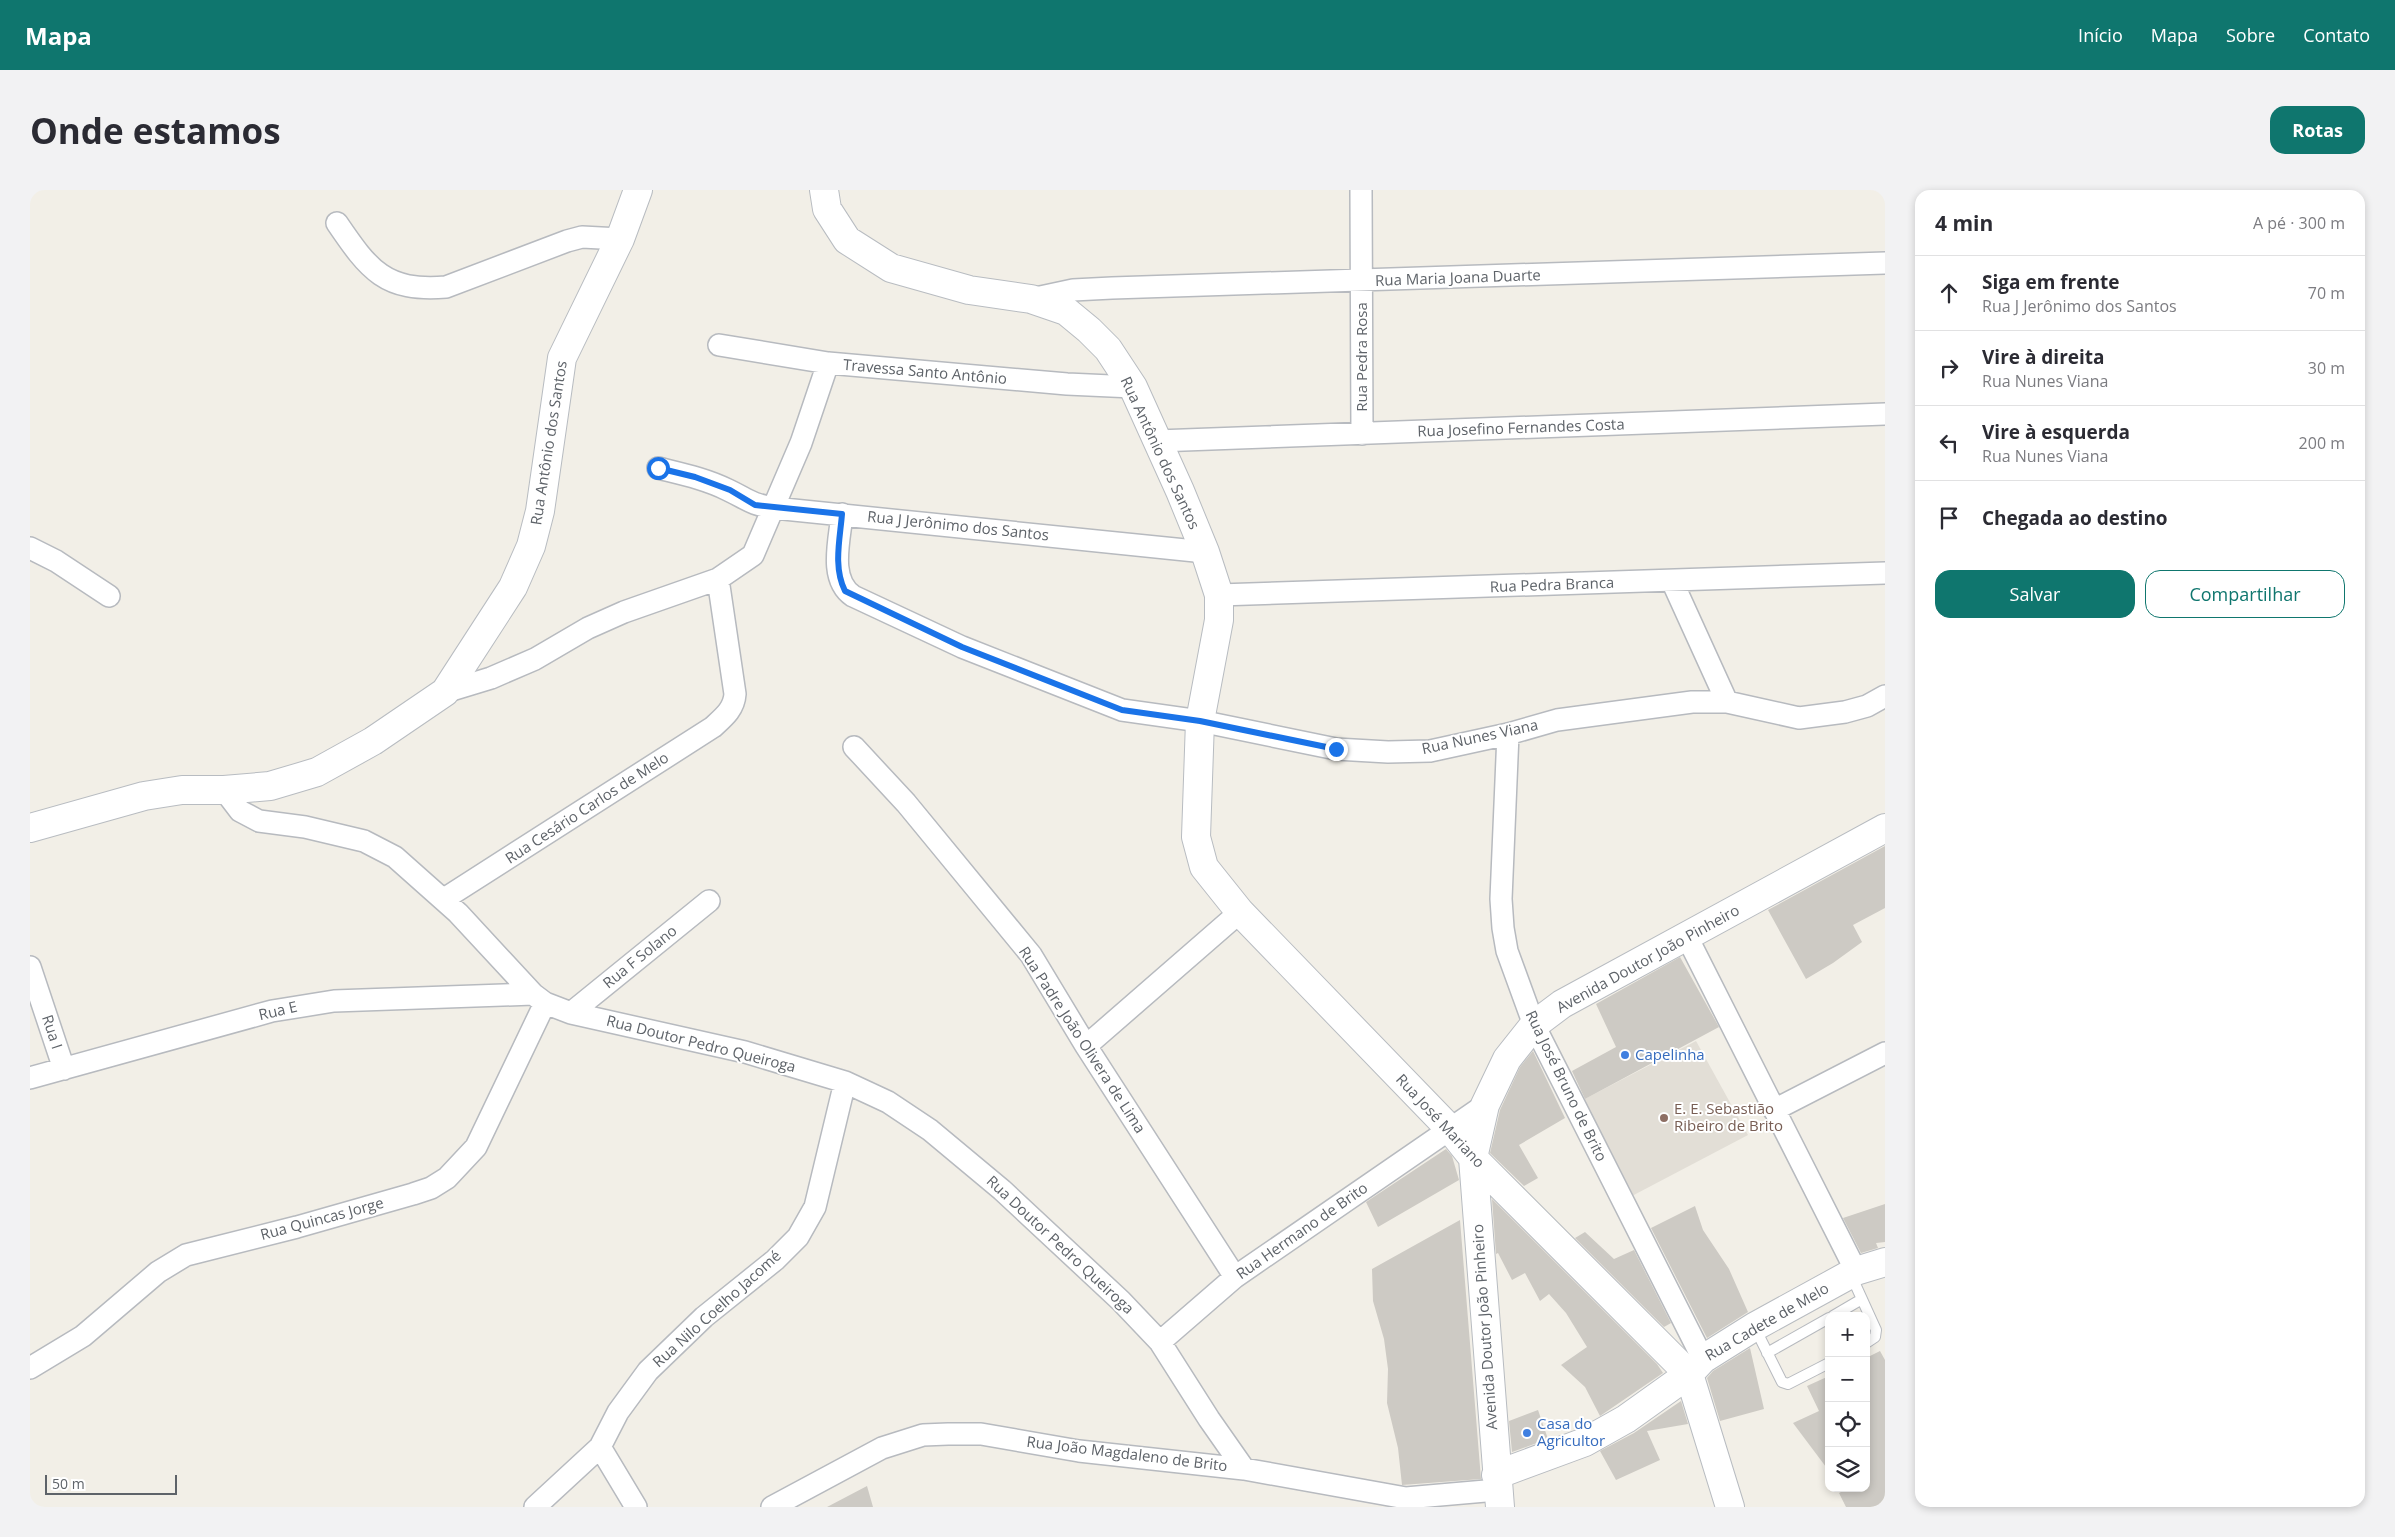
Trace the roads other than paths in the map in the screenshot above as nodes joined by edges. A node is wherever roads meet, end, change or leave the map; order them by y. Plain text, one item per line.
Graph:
1 (638, 190) edge
2 (824, 190) edge
3 (1361, 190) edge
4 (337, 223) dead end
5 (620, 240) junction
6 (1885, 263) edge
7 (1361, 281) junction
8 (1031, 299) junction
9 (719, 345) dead end
10 (828, 363) junction
11 (1133, 387) junction
12 (1885, 414) edge
13 (1362, 434) junction
14 (1157, 441) junction
15 (658, 468) dead end
16 (774, 508) junction
17 (842, 514) junction
18 (30, 548) edge
19 (1205, 552) junction
20 (1885, 573) edge
21 (718, 579) junction
22 (1672, 581) junction
23 (1218, 595) junction
24 (109, 596) dead end
25 (445, 692) junction
26 (1885, 696) edge
27 (1727, 702) junction
28 (1200, 721) junction
29 (1508, 734) junction
30 (854, 747) dead end
31 (224, 790) junction
32 (30, 828) edge
33 (1885, 828) edge
34 (444, 899) junction
35 (709, 901) dead end
36 (1240, 912) junction
37 (1687, 937) junction
38 (30, 967) edge
39 (539, 998) junction
40 (571, 1013) junction
41 (1534, 1025) junction
42 (1086, 1046) junction
43 (1885, 1053) edge
44 (64, 1069) junction
45 (30, 1078) edge
46 (845, 1082) junction
47 (1485, 1105) junction
48 (1774, 1110) junction
49 (1450, 1129) junction
50 (1472, 1158) junction
51 (1885, 1262) edge
52 (1853, 1272) junction
53 (1235, 1276) junction
54 (1862, 1299) junction
55 (1840, 1312) edge
56 (1868, 1312) edge
57 (1870, 1317) edge
58 (1825, 1320) edge
59 (1685, 1326) junction
60 (1754, 1327) junction
61 (1870, 1340) edge
62 (1160, 1342) junction
63 (1659, 1344) junction
64 (1767, 1353) junction
65 (1825, 1365) edge
66 (1696, 1366) junction
67 (30, 1368) edge
68 (600, 1447) junction
69 (1244, 1468) junction
70 (1498, 1491) edge
71 (535, 1507) edge
72 (636, 1507) edge
73 (772, 1507) edge
74 (1730, 1507) edge

1 - 5 street, Rua Antônio dos Santos
2 - 8 street, Rua Antônio dos Santos
3 - 7 street, Rua Pedra Rosa
4 - 5 street
5 - 25 street, Rua Antônio dos Santos
6 - 7 street, Rua Maria Joana Duarte
7 - 8 street, Rua Maria Joana Duarte
7 - 13 street, Rua Pedra Rosa
8 - 11 street, Rua Antônio dos Santos
9 - 10 street, Travessa Santo Antônio
10 - 11 street, Travessa Santo Antônio
10 - 16 street
11 - 14 street, Rua Antônio dos Santos
12 - 13 street, Rua Josefino Fernandes Costa
13 - 14 street, Rua Josefino Fernandes Costa
14 - 19 street, Rua Antônio dos Santos
15 - 16 street, Rua J Jerônimo dos Santos
16 - 17 street, Rua J Jerônimo dos Santos
16 - 21 street
17 - 19 street, Rua J Jerônimo dos Santos
17 - 28 street, Rua Nunes Viana
18 - 24 street
19 - 23 street, Rua Antônio dos Santos
20 - 22 street, Rua Pedra Branca
21 - 25 street
21 - 34 street, Rua Cesário Carlos de Melo
22 - 23 street, Rua Pedra Branca
22 - 27 street
23 - 28 street, Rua Antônio dos Santos
25 - 31 street, Rua Antônio dos Santos
26 - 27 street, Rua Nunes Viana
27 - 29 street, Rua Nunes Viana
28 - 29 street, Rua Nunes Viana
28 - 36 street, Rua José Mariano
29 - 41 street, Rua José Bruno de Brito
30 - 42 street, Rua Padre João Olivera de Lima
31 - 32 street, Rua Antônio dos Santos
31 - 34 street, Rua Doutor Pedro Queiroga
33 - 37 street, Avenida Doutor João Pinheiro
34 - 39 street, Rua Doutor Pedro Queiroga
35 - 40 street, Rua F Solano
36 - 42 street
36 - 49 street, Rua José Mariano
37 - 41 street, Avenida Doutor João Pinheiro
37 - 48 street
38 - 44 street, Rua I
39 - 40 street, Rua Doutor Pedro Queiroga
39 - 44 street, Rua E
39 - 67 street, Rua Quincas Jorge
40 - 46 street, Rua Doutor Pedro Queiroga
41 - 47 street, Avenida Doutor João Pinheiro
41 - 59 street, Rua José Bruno de Brito
42 - 53 street, Rua Padre João Olivera de Lima
43 - 48 street
44 - 45 street, Rua E
46 - 62 street, Rua Doutor Pedro Queiroga
46 - 68 street, Rua Nilo Coelho Jacomé
47 - 49 street, Rua Hermano de Brito
47 - 50 street, Avenida Doutor João Pinheiro
48 - 52 street
49 - 50 street, Rua José Mariano
49 - 53 street, Rua Hermano de Brito
50 - 63 street, Rua José Mariano
50 - 70 street, Avenida Doutor João Pinheiro
51 - 52 street, Rua Cadete de Melo
52 - 54 lane
52 - 60 street, Rua Cadete de Melo
53 - 62 street, Rua Hermano de Brito
54 - 55 lane
54 - 56 lane
57 - 61 lane
58 - 64 lane
59 - 63 street
59 - 66 street, Rua José Bruno de Brito
60 - 64 lane
60 - 66 street, Rua Cadete de Melo
62 - 69 street, Rua Doutor Pedro Queiroga
63 - 66 street, Rua José Mariano
64 - 65 lane
66 - 70 street, Rua Cadete de Melo
66 - 74 street, Rua José Mariano
68 - 71 street, Rua Nilo Coelho Jacomé
68 - 72 street
69 - 70 street, Rua João Magdaleno de Brito
69 - 73 street, Rua João Magdaleno de Brito

